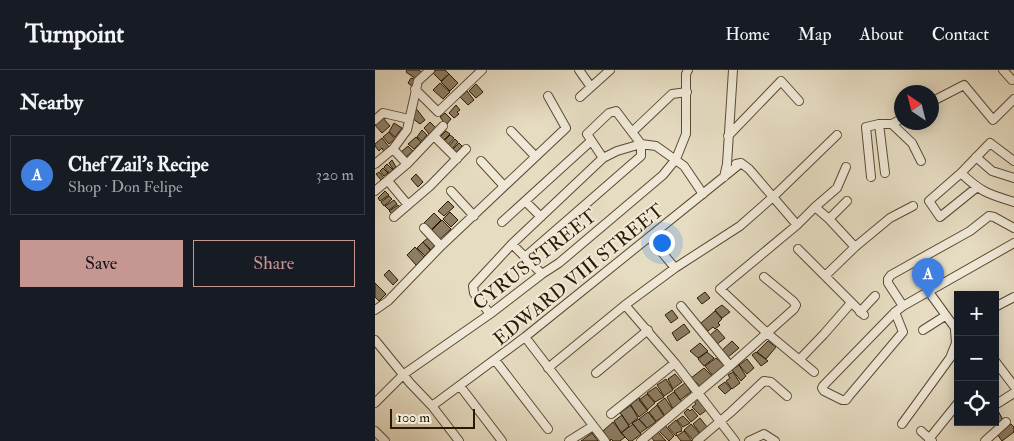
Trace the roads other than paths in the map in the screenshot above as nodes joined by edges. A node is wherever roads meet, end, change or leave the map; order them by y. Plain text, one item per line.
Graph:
1 (430, 70) edge
2 (482, 70) edge
3 (579, 70) edge
4 (611, 70) edge
5 (733, 70) edge
6 (1003, 70) edge
7 (684, 71) edge
8 (1013, 80) dead end
9 (591, 87) junction
10 (415, 89) junction
11 (687, 92) junction
12 (547, 96) dead end
13 (580, 97) dead end
14 (939, 98) edge
15 (1014, 98) edge
16 (799, 101) dead end
17 (409, 119) junction
18 (375, 120) edge
19 (879, 124) junction
20 (892, 124) joint
21 (443, 126) dead end
22 (511, 131) dead end
23 (632, 132) junction
24 (837, 135) dead end
25 (434, 136) junction
26 (728, 136) junction
27 (591, 141) junction
28 (641, 144) junction
29 (393, 149) junction
30 (467, 149) dead end
31 (535, 156) junction
32 (976, 157) junction
33 (603, 158) junction
34 (457, 159) junction
35 (676, 160) junction
36 (481, 161) dead end
37 (921, 161) dead end
38 (1014, 161) edge
39 (375, 164) edge
40 (407, 164) junction
41 (727, 164) junction
42 (741, 164) junction
43 (847, 167) dead end
44 (885, 173) dead end
45 (961, 173) junction
46 (724, 177) junction
47 (871, 177) dead end
48 (1014, 178) edge
49 (388, 181) junction
50 (504, 186) junction
51 (976, 188) junction
52 (375, 191) edge
53 (451, 191) dead end
54 (703, 194) junction
55 (774, 196) junction
56 (525, 201) junction
57 (847, 201) dead end
58 (1014, 202) edge
59 (408, 205) junction
60 (913, 206) dead end
61 (815, 207) junction
62 (394, 216) dead end
63 (474, 216) junction
64 (541, 217) junction
65 (829, 219) junction
66 (502, 222) dead end
67 (797, 224) junction
68 (424, 228) dead end
69 (1014, 228) edge
70 (649, 238) junction
71 (1014, 243) edge
72 (512, 244) junction
73 (441, 246) junction
74 (855, 247) junction
75 (798, 249) dead end
76 (525, 257) junction
77 (675, 268) junction
78 (542, 274) junction
79 (825, 276) junction
80 (764, 277) dead end
81 (929, 292) junction
82 (875, 296) dead end
83 (1013, 300) edge
84 (851, 303) junction
85 (625, 304) junction
86 (999, 305) edge
87 (681, 306) dead end
88 (903, 306) junction
89 (375, 310) edge
90 (895, 312) junction
91 (490, 314) junction
92 (945, 316) junction
93 (954, 326) edge
94 (648, 330) junction
95 (923, 330) dead end
96 (767, 333) junction
97 (957, 336) edge
98 (525, 337) junction
99 (375, 340) edge
100 (800, 359) junction
101 (495, 360) junction
102 (675, 363) junction
103 (730, 366) junction
104 (999, 366) edge
105 (548, 368) junction
106 (814, 372) dead end
107 (597, 373) dead end
108 (404, 374) junction
109 (460, 386) junction
110 (1014, 386) edge
111 (698, 393) junction
112 (1014, 393) edge
113 (787, 396) dead end
114 (999, 402) edge
115 (375, 403) edge
116 (432, 406) junction
117 (954, 408) edge
118 (611, 414) dead end
119 (719, 421) junction
120 (1006, 422) dead end
121 (902, 424) dead end
122 (593, 426) junction
123 (549, 429) dead end
124 (375, 431) edge
125 (921, 431) dead end
126 (990, 439) edge
127 (931, 440) edge
128 (385, 441) edge
129 (459, 441) edge
130 (502, 441) edge
131 (569, 441) edge
132 (605, 441) edge
133 (641, 441) edge
134 (697, 441) edge
135 (735, 441) edge
136 (749, 441) edge
137 (775, 441) edge

1 - 10 street
2 - 10 street
3 - 9 street
4 - 9 street
5 - 26 street
6 - 8 street
7 - 11 street
9 - 13 street
10 - 17 street
11 - 23 street
11 - 35 street
12 - 31 street
14 - 15 street
16 - 26 street
17 - 18 street
17 - 29 street
19 - 20 street
19 - 44 street
19 - 47 street
20 - 37 street
21 - 25 street
22 - 31 street
23 - 27 street
23 - 28 street
24 - 55 street
25 - 34 street
25 - 40 street
26 - 41 street
27 - 33 street
27 - 56 street
28 - 33 street
28 - 35 street
28 - 76 street
29 - 39 street
29 - 40 street
30 - 34 street
31 - 50 street
32 - 38 street
32 - 45 street
32 - 48 street
33 - 64 street
34 - 59 street
35 - 54 street
35 - 78 street, CYRUS STREET
36 - 50 street
40 - 49 street
41 - 42 street
41 - 46 street
42 - 46 street, EDWARD VIII STREET
42 - 55 street
43 - 61 street
45 - 51 street
45 - 51 street
46 - 54 street, EDWARD VIII STREET
49 - 52 street
49 - 59 street
50 - 63 street
51 - 58 street
53 - 63 street
54 - 70 street, EDWARD VIII STREET
55 - 67 street
55 - 77 street
56 - 64 street
56 - 66 street
57 - 65 street
59 - 62 street
60 - 74 street
61 - 65 street
61 - 67 street
63 - 73 street
64 - 72 street
65 - 74 street
67 - 96 street
68 - 73 street
69 - 88 street
70 - 77 street
70 - 98 street, EDWARD VIII STREET
71 - 81 street
72 - 76 street
72 - 91 street
73 - 89 street
74 - 79 street
75 - 79 street
76 - 78 street
77 - 85 street
78 - 91 street, CYRUS STREET
79 - 84 street
80 - 96 street
81 - 88 street
81 - 92 street
82 - 84 street
83 - 86 street
84 - 100 street
85 - 94 street
85 - 105 street
87 - 103 street
88 - 90 street
90 - 90 street
91 - 108 street, CYRUS STREET
92 - 93 street
92 - 95 street
94 - 102 street
94 - 107 street
96 - 100 street
96 - 103 street
97 - 121 street
98 - 101 street, EDWARD VIII STREET
98 - 105 street
99 - 108 street
100 - 106 street
101 - 109 street, EDWARD VIII STREET
101 - 123 street
102 - 111 street
102 - 118 street
103 - 111 street
104 - 110 street
105 - 122 street
108 - 115 street, CYRUS STREET
108 - 116 street
109 - 116 street, EDWARD VIII STREET
109 - 130 street
111 - 119 street
111 - 133 street
112 - 114 street
113 - 119 street
116 - 129 street
117 - 127 street
119 - 134 street
119 - 135 street
120 - 126 street
122 - 131 street
122 - 132 street
124 - 128 street
125 - 127 street
136 - 137 street

